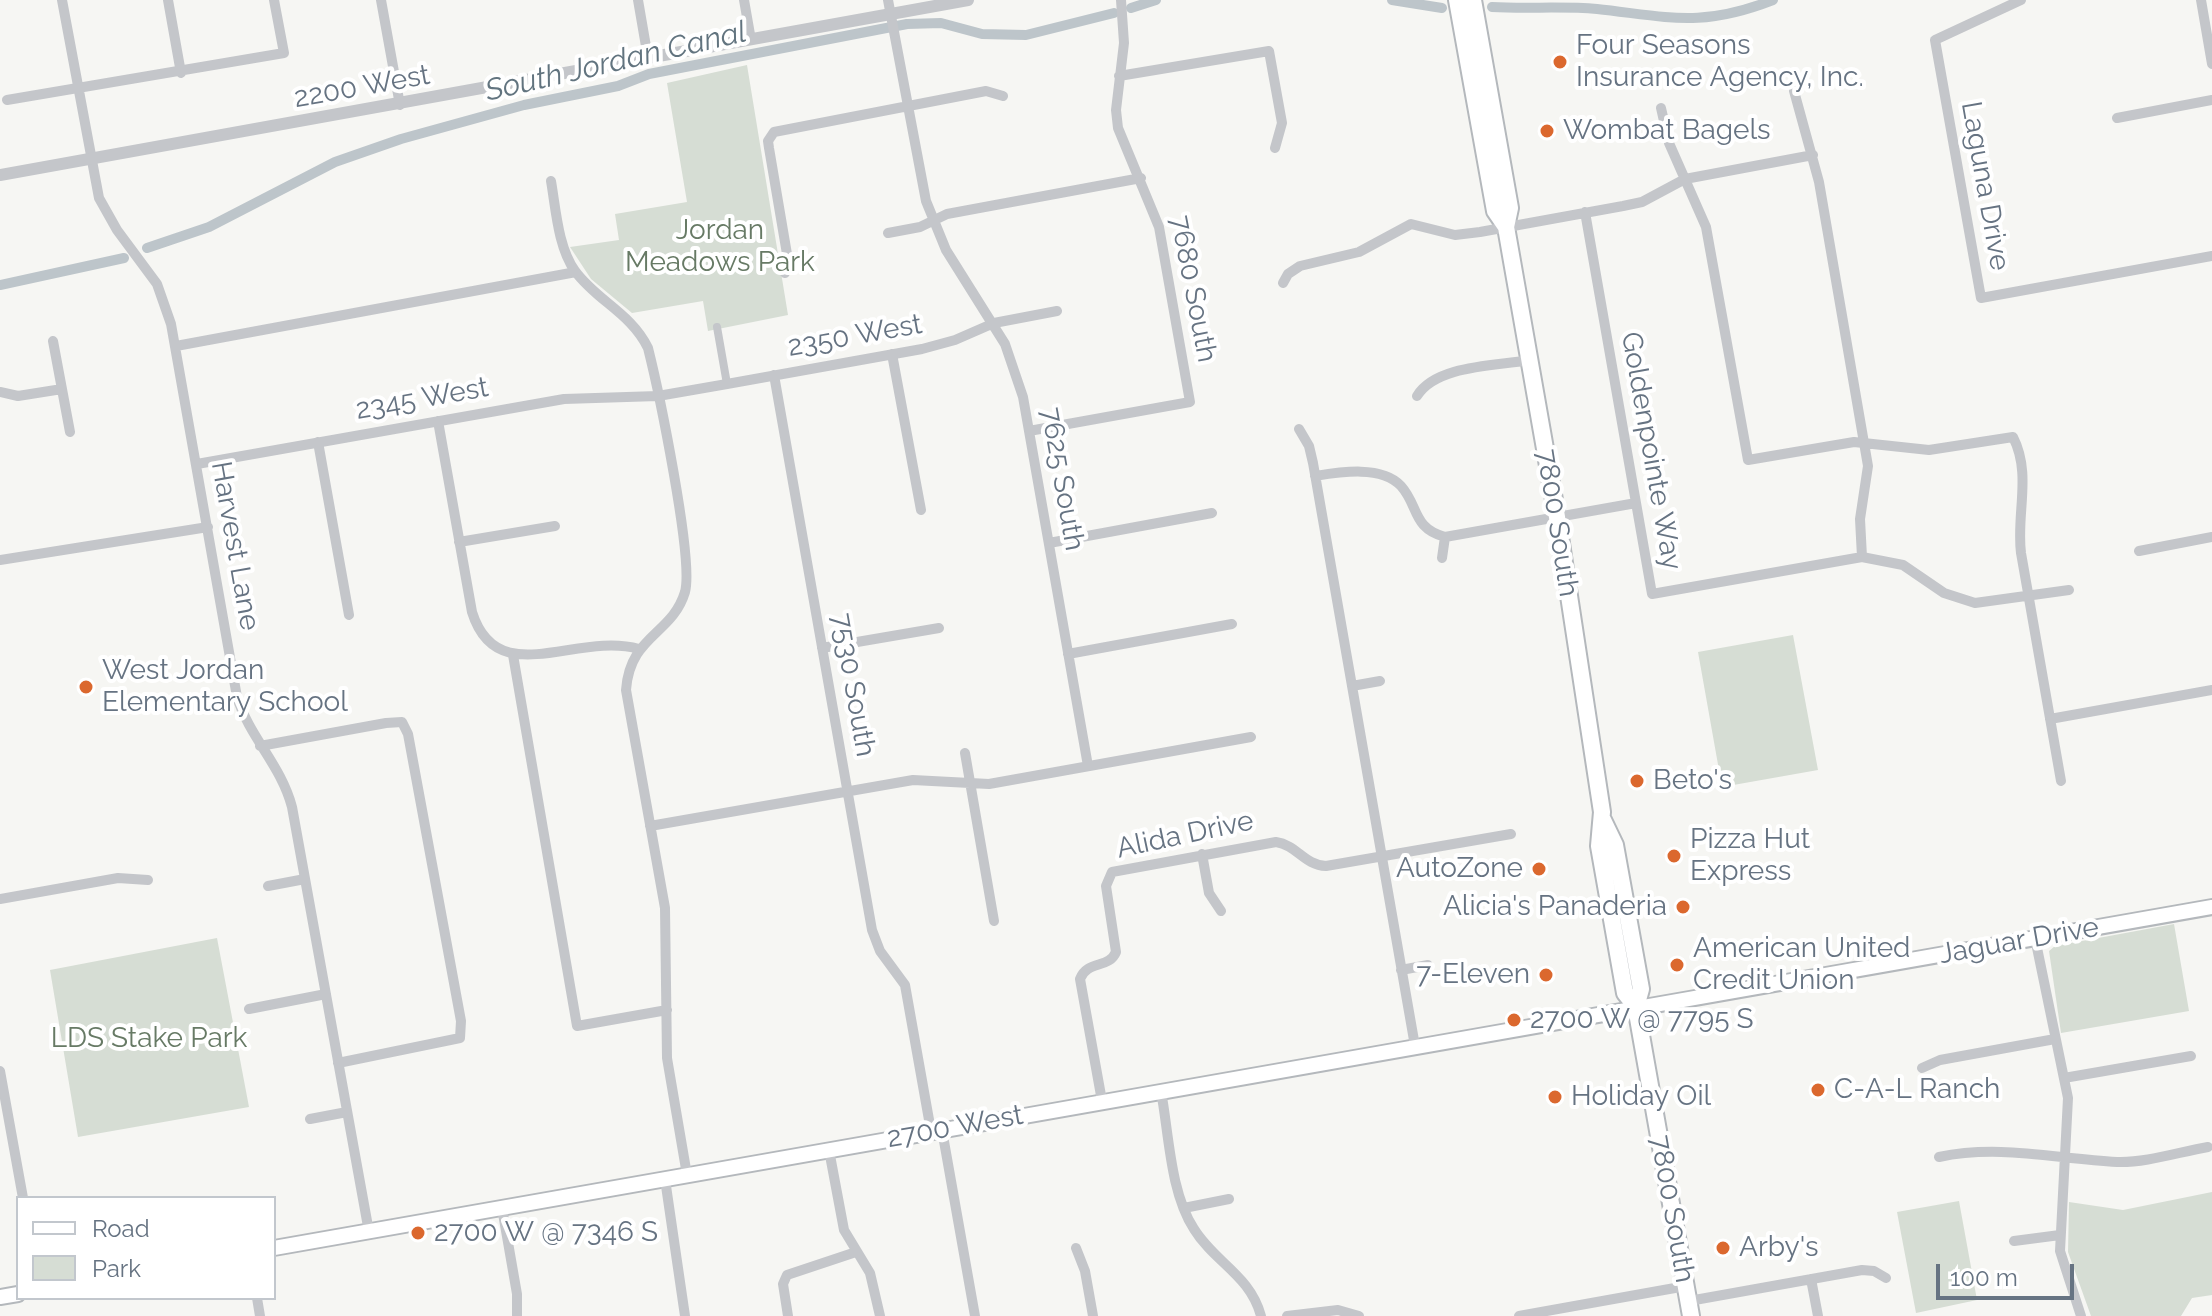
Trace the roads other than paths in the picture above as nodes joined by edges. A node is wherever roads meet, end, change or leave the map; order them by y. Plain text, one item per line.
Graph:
1 (62, 0) edge
2 (168, 0) edge
3 (274, 0) edge
4 (381, 0) edge
5 (638, 0) edge
6 (744, 0) edge
7 (888, 0) edge
8 (968, 0) edge
9 (1121, 0) edge
10 (1457, 0) edge
11 (1473, 0) edge
12 (2021, 0) edge
13 (2201, 0) edge
14 (892, 23) junction
15 (751, 40) junction
16 (648, 58) junction
17 (2212, 64) edge
18 (181, 73) junction
19 (1119, 76) junction
20 (78, 91) junction
21 (1794, 91) dead end
22 (1003, 96) dead end
23 (7, 100) dead end
24 (2212, 100) edge
25 (400, 105) junction
26 (906, 106) junction
27 (1661, 108) dead end
28 (2117, 118) dead end
29 (1275, 148) dead end
30 (1813, 155) junction
31 (91, 159) junction
32 (0, 175) edge
33 (1141, 178) junction
34 (1685, 179) junction
35 (551, 181) dead end
36 (1585, 212) junction
37 (933, 221) junction
38 (1506, 227) junction
39 (888, 233) dead end
40 (2212, 256) edge
41 (576, 272) junction
42 (785, 273) dead end
43 (1283, 283) dead end
44 (1057, 311) dead end
45 (994, 323) junction
46 (717, 327) dead end
47 (53, 341) dead end
48 (176, 346) junction
49 (892, 354) junction
50 (1530, 360) junction
51 (774, 375) junction
52 (727, 384) junction
53 (62, 389) junction
54 (0, 392) edge
55 (658, 396) junction
56 (1417, 396) dead end
57 (438, 421) junction
58 (1299, 429) dead end
59 (1029, 431) junction
60 (70, 432) dead end
61 (318, 442) junction
62 (1864, 442) junction
63 (197, 464) junction
64 (1315, 476) junction
65 (1636, 503) junction
66 (921, 510) dead end
67 (1212, 513) dead end
68 (1557, 517) junction
69 (555, 526) dead end
70 (208, 527) junction
71 (1445, 537) junction
72 (2212, 537) edge
73 (459, 542) junction
74 (1049, 543) junction
75 (2139, 551) dead end
76 (1862, 557) junction
77 (1442, 558) dead end
78 (0, 560) edge
79 (2069, 590) dead end
80 (2029, 597) junction
81 (349, 615) dead end
82 (1232, 624) dead end
83 (939, 628) dead end
84 (822, 648) junction
85 (639, 649) junction
86 (1068, 654) junction
87 (513, 655) junction
88 (1380, 681) dead end
89 (1352, 686) junction
90 (2212, 690) edge
91 (2050, 719) junction
92 (1251, 737) dead end
93 (260, 746) junction
94 (965, 753) dead end
95 (1088, 766) junction
96 (2061, 781) dead end
97 (970, 785) junction
98 (847, 791) junction
99 (650, 826) junction
100 (1511, 834) dead end
101 (1202, 854) junction
102 (1382, 858) junction
103 (305, 879) junction
104 (148, 880) dead end
105 (268, 886) dead end
106 (0, 899) edge
107 (2212, 907) edge
108 (1221, 911) dead end
109 (994, 921) dead end
110 (2035, 938) junction
111 (1428, 965) dead end
112 (1401, 970) junction
113 (326, 994) junction
114 (1636, 1007) junction
115 (249, 1009) dead end
116 (667, 1010) junction
117 (2055, 1039) junction
118 (1415, 1046) junction
119 (2191, 1056) dead end
120 (338, 1063) junction
121 (1922, 1068) dead end
122 (0, 1071) edge
123 (2064, 1078) junction
124 (1161, 1091) junction
125 (1102, 1101) junction
126 (347, 1112) junction
127 (310, 1119) dead end
128 (937, 1130) junction
129 (2208, 1147) dead end
130 (829, 1150) junction
131 (2066, 1156) junction
132 (1939, 1157) dead end
133 (687, 1175) junction
134 (665, 1179) junction
135 (23, 1196) edge
136 (1229, 1199) dead end
137 (502, 1208) junction
138 (1184, 1208) junction
139 (369, 1232) junction
140 (2060, 1235) junction
141 (2014, 1241) dead end
142 (276, 1248) edge
143 (1076, 1248) dead end
144 (856, 1252) junction
145 (1886, 1278) dead end
146 (1811, 1279) junction
147 (1688, 1301) edge
148 (1536, 1314) edge
149 (517, 1316) edge
150 (685, 1316) edge
151 (788, 1316) edge
152 (880, 1316) edge
153 (975, 1316) edge
154 (1093, 1316) edge
155 (1261, 1316) edge
156 (1287, 1316) edge
157 (1359, 1316) edge
158 (1519, 1316) edge
159 (1818, 1316) edge
160 (2081, 1316) edge

1 - 20 street, Harvest Lane
2 - 18 street
3 - 18 street
4 - 25 street
5 - 16 street
6 - 15 street
7 - 14 street, 7625 South
8 - 14 street, 2200 West
9 - 19 street, 7680 South
10 - 38 main road, 7800 South
11 - 38 main road, 7800 South
12 - 40 street, Laguna Drive
13 - 17 street
14 - 15 street, 2200 West
14 - 26 street, 7625 South
15 - 16 street, 2200 West
16 - 25 street, 2200 West
18 - 20 street
19 - 29 street
19 - 33 street, 7680 South
20 - 23 street
20 - 31 street, Harvest Lane
21 - 30 street
22 - 26 street
24 - 28 street
25 - 31 street, 2200 West
26 - 37 street, 7625 South
26 - 42 street
27 - 34 street
30 - 34 street
30 - 62 street
31 - 32 street, 2200 West
31 - 48 street, Harvest Lane
33 - 37 street
33 - 59 street, 7680 South
34 - 36 street
34 - 62 street
35 - 41 street
36 - 38 street
36 - 65 street, Goldenpointe Way
37 - 39 street
37 - 45 street, 7625 South
38 - 43 street
38 - 50 main road, 7800 South
41 - 48 street
41 - 55 street
44 - 45 street, 2350 West
45 - 49 street, 2350 West
45 - 59 street, 7625 South
46 - 52 street
47 - 53 street
48 - 63 street, Harvest Lane
49 - 51 street, 2350 West
49 - 66 street
50 - 56 street
50 - 68 main road, 7800 South
51 - 52 street, 2350 West
51 - 84 street, 7530 South
52 - 55 street, 2350 West
53 - 54 street
53 - 60 street
55 - 57 street, 2345 West
55 - 85 street
57 - 61 street, 2345 West
57 - 73 street
58 - 64 street
59 - 74 street, 7625 South
61 - 63 street, 2345 West
61 - 81 street
62 - 76 street
62 - 80 street
63 - 70 street, Harvest Lane
64 - 71 street
64 - 89 street
65 - 68 street
65 - 76 street, Goldenpointe Way
67 - 74 street
68 - 71 street
68 - 114 main road, 7800 South
69 - 73 street
70 - 78 street
70 - 93 street, Harvest Lane
71 - 77 street
72 - 75 street
73 - 87 street
74 - 86 street, 7625 South
76 - 80 street, Goldenpointe Way
79 - 80 street, Goldenpointe Way
80 - 91 street
82 - 86 street
83 - 84 street
84 - 98 street, 7530 South
85 - 87 street
85 - 99 street
86 - 95 street, 7625 South
87 - 116 street
88 - 89 street
89 - 102 street
90 - 91 street
91 - 96 street
92 - 95 street
93 - 103 street, Harvest Lane
93 - 120 street
94 - 97 street
95 - 97 street
97 - 98 street
97 - 109 street
98 - 99 street
98 - 128 street, 7530 South
99 - 116 street
100 - 102 street, Alida Drive
101 - 102 street, Alida Drive
101 - 108 street
101 - 125 street, Alida Drive
102 - 112 street
103 - 105 street
103 - 113 street, Harvest Lane
104 - 106 street
107 - 110 main road, Jaguar Drive
110 - 114 main road, Jaguar Drive
110 - 117 street
111 - 112 street
112 - 118 street
113 - 115 street
113 - 120 street, Harvest Lane
114 - 118 main road, 2700 West
114 - 147 main road, 7800 South
116 - 133 street
117 - 121 street
117 - 123 street
118 - 124 main road, 2700 West
119 - 123 street
120 - 126 street, Harvest Lane
122 - 135 street
123 - 131 street
124 - 125 main road, 2700 West
124 - 138 street
125 - 128 main road, 2700 West
126 - 127 street
126 - 139 street, Harvest Lane
128 - 130 main road, 2700 West
128 - 153 street, 7530 South
129 - 131 street
130 - 133 main road, 2700 West
130 - 144 street
131 - 132 street
131 - 140 street
133 - 134 main road, 2700 West
134 - 137 main road, 2700 West
134 - 150 street
136 - 138 street
137 - 139 main road, 2700 West
137 - 149 street
138 - 155 street
139 - 142 main road, 2700 West
140 - 141 street
140 - 160 street
143 - 154 street
144 - 151 street
144 - 152 street
145 - 146 street
146 - 147 street
146 - 159 street
147 - 148 street
148 - 158 street
156 - 157 street

